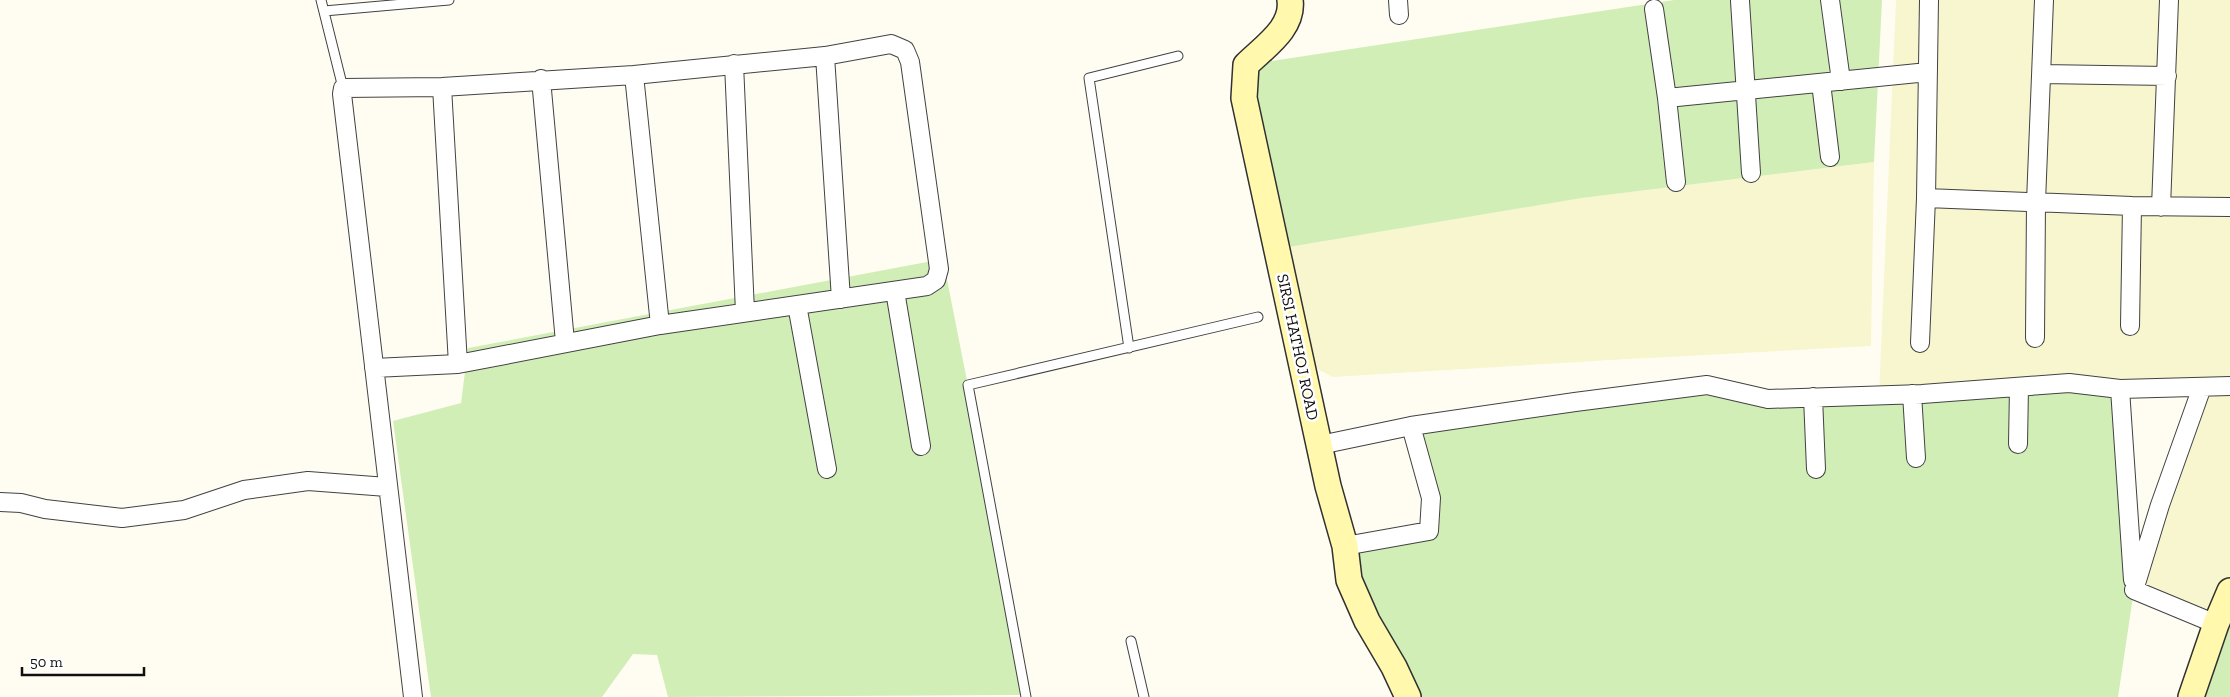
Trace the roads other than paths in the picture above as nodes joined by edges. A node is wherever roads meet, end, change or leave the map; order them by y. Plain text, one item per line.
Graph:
1 (321, 0) edge
2 (449, 0) edge
3 (1290, 0) edge
4 (1830, 0) edge
5 (1929, 0) edge
6 (2044, 0) edge
7 (2170, 0) edge
8 (1740, 1) edge
9 (1654, 10) dead end
10 (324, 11) junction
11 (825, 56) junction
12 (1178, 56) dead end
13 (734, 64) junction
14 (1928, 72) junction
15 (2042, 74) junction
16 (634, 75) junction
17 (2167, 76) junction
18 (541, 79) junction
19 (1840, 81) junction
20 (1821, 83) junction
21 (442, 87) junction
22 (343, 88) junction
23 (1746, 89) junction
24 (1667, 98) junction
25 (1830, 157) dead end
26 (1751, 173) dead end
27 (1676, 182) dead end
28 (1926, 198) junction
29 (2036, 202) junction
30 (2132, 206) junction
31 (2161, 206) junction
32 (2230, 207) edge
33 (895, 291) junction
34 (841, 299) junction
35 (797, 304) junction
36 (745, 312) junction
37 (1258, 317) dead end
38 (660, 326) junction
39 (2130, 326) dead end
40 (2035, 338) dead end
41 (565, 342) junction
42 (1920, 342) dead end
43 (1129, 348) junction
44 (458, 364) junction
45 (374, 368) junction
46 (2230, 386) edge
47 (2019, 387) junction
48 (2202, 387) junction
49 (2120, 389) junction
50 (1912, 394) junction
51 (1813, 397) junction
52 (1411, 426) junction
53 (2018, 444) dead end
54 (1320, 445) junction
55 (921, 446) dead end
56 (1916, 458) dead end
57 (827, 469) dead end
58 (1816, 469) dead end
59 (387, 488) junction
60 (0, 502) edge
61 (1345, 546) junction
62 (2134, 590) junction
63 (2230, 591) edge
64 (2216, 624) junction
65 (1131, 641) dead end
66 (413, 697) edge
67 (1026, 697) edge
68 (1144, 697) edge
69 (1408, 697) edge
70 (2191, 697) edge

1 - 10 lane
2 - 10 lane
3 - 54 street, SIRSI HATHOJ ROAD
4 - 19 street
5 - 14 street
6 - 15 street
7 - 17 street
8 - 23 street
9 - 24 street
10 - 22 lane
11 - 13 street
11 - 33 street
11 - 34 street
12 - 43 lane
13 - 16 street
13 - 36 street
14 - 19 street
14 - 28 street
15 - 17 street
15 - 29 street
16 - 18 street
16 - 38 street
17 - 31 street
18 - 21 street
18 - 41 street
19 - 20 street
20 - 23 street
20 - 25 street
21 - 22 street
21 - 44 street
22 - 45 street
23 - 24 street
23 - 26 street
24 - 27 street
28 - 29 street
28 - 42 street
29 - 30 street
29 - 40 street
30 - 31 street
30 - 39 street
31 - 32 street
33 - 34 street
33 - 55 street
34 - 35 street
35 - 36 street
35 - 57 street
36 - 38 street
37 - 43 lane
38 - 41 street
41 - 44 street
43 - 67 lane
44 - 45 street
45 - 59 street
46 - 48 street
47 - 49 street
47 - 50 street
47 - 53 street
48 - 49 street
48 - 62 street
49 - 62 street
50 - 51 street
50 - 56 street
51 - 52 street
51 - 58 street
52 - 54 street
52 - 61 street
54 - 61 street, SIRSI HATHOJ ROAD
59 - 60 street
59 - 66 street
61 - 69 street, SIRSI HATHOJ ROAD
62 - 64 street
63 - 64 street
64 - 70 street
65 - 68 lane

